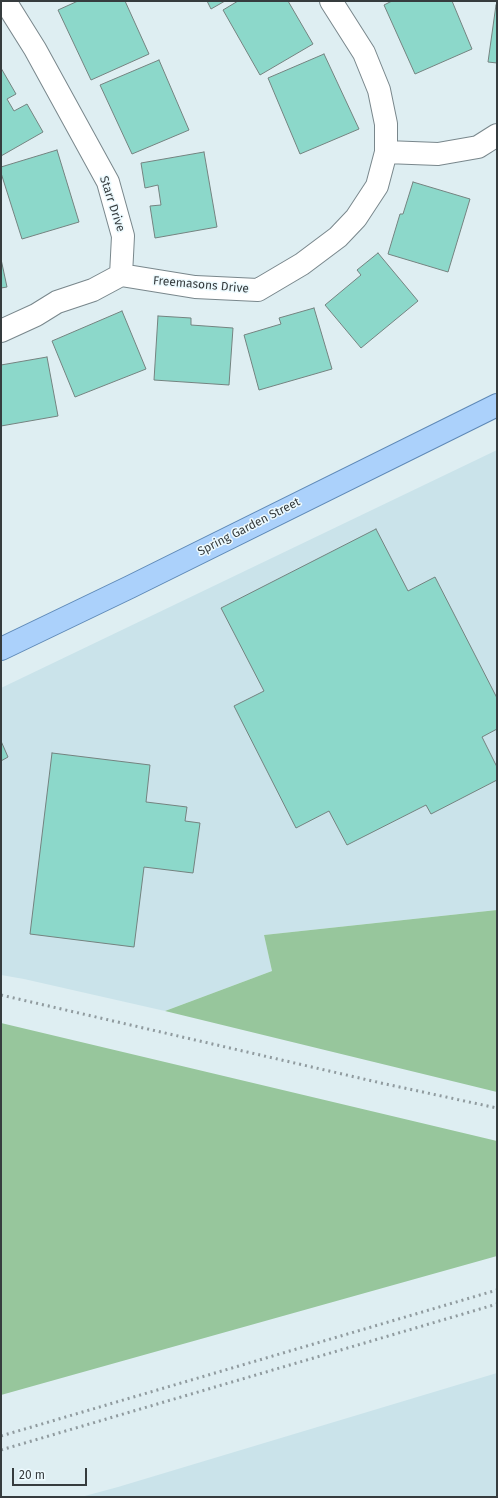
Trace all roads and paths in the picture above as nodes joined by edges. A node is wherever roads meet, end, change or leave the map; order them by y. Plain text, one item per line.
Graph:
1 (5, 1) edge
2 (331, 1) edge
3 (497, 135) edge
4 (386, 152) junction
5 (121, 275) junction
6 (1, 331) edge
7 (497, 405) edge
8 (1, 648) edge

1 - 5 street, Starr Drive
2 - 4 street, Freemasons Drive
3 - 4 street
4 - 5 street, Freemasons Drive
5 - 6 street
7 - 8 main road, Spring Garden Street

